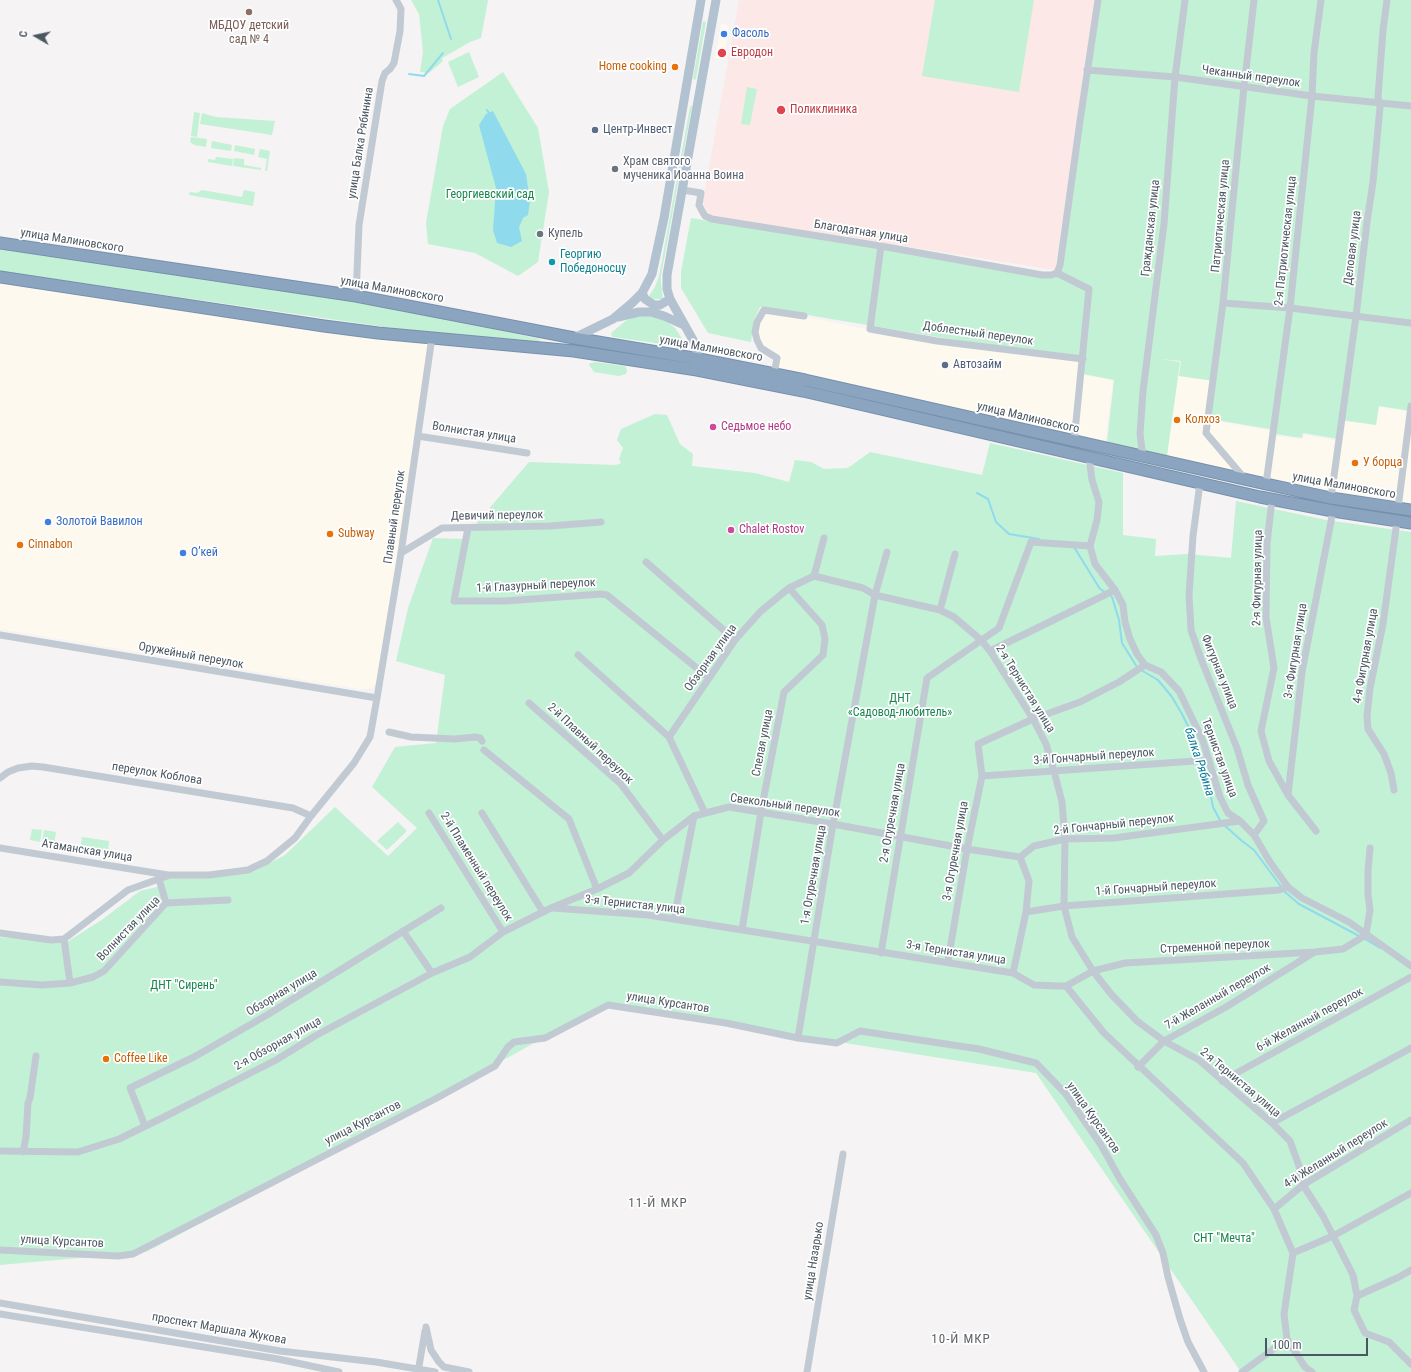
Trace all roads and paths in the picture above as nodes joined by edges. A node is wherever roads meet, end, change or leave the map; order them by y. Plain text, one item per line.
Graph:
1 (396, 0) edge
2 (701, 0) edge
3 (716, 0) edge
4 (1098, 0) edge
5 (1185, 0) edge
6 (1254, 0) edge
7 (1321, 0) edge
8 (1387, 0) edge
9 (1088, 70) junction
10 (1175, 77) junction
11 (688, 80) junction
12 (702, 83) junction
13 (1244, 87) junction
14 (1312, 96) junction
15 (684, 101) junction
16 (1379, 102) junction
17 (698, 104) junction
18 (1411, 106) edge
19 (682, 190) junction
20 (0, 243) edge
21 (880, 246) junction
22 (1057, 273) junction
23 (0, 277) edge
24 (642, 293) junction
25 (356, 296) junction
26 (670, 299) junction
27 (1223, 303) junction
28 (1290, 308) junction
29 (804, 316) dead end
30 (1356, 316) junction
31 (613, 319) junction
32 (1411, 323) edge
33 (685, 326) junction
34 (432, 338) junction
35 (574, 338) junction
36 (1083, 359) junction
37 (698, 365) junction
38 (774, 374) junction
39 (1411, 406) edge
40 (418, 436) junction
41 (1074, 442) junction
42 (527, 453) dead end
43 (1090, 456) junction
44 (1143, 457) junction
45 (1246, 480) junction
46 (1200, 482) junction
47 (1266, 484) junction
48 (1331, 498) junction
49 (1272, 499) junction
50 (1398, 508) junction
51 (1411, 510) edge
52 (1333, 511) junction
53 (1397, 521) junction
54 (601, 522) dead end
55 (1411, 523) edge
56 (468, 528) junction
57 (824, 538) dead end
58 (1090, 546) junction
59 (887, 552) dead end
60 (401, 553) junction
61 (955, 554) dead end
62 (646, 562) dead end
63 (814, 576) junction
64 (789, 588) junction
65 (1115, 590) junction
66 (875, 595) junction
67 (940, 610) junction
68 (0, 635) edge
69 (735, 640) junction
70 (981, 640) junction
71 (990, 651) junction
72 (578, 655) dead end
73 (1145, 665) junction
74 (709, 678) junction
75 (377, 698) junction
76 (529, 703) dead end
77 (1033, 719) junction
78 (389, 732) dead end
79 (670, 737) junction
80 (482, 741) dead end
81 (484, 750) dead end
82 (1209, 760) junction
83 (1054, 771) junction
84 (982, 776) junction
85 (0, 778) edge
86 (1394, 790) dead end
87 (1288, 795) junction
88 (705, 812) junction
89 (761, 812) junction
90 (429, 813) dead end
91 (482, 813) dead end
92 (311, 816) junction
93 (694, 816) junction
94 (1240, 821) junction
95 (833, 824) junction
96 (1316, 831) dead end
97 (1254, 835) junction
98 (900, 836) junction
99 (1065, 839) junction
100 (663, 840) junction
101 (0, 848) edge
102 (1370, 848) dead end
103 (967, 849) junction
104 (1020, 857) junction
105 (170, 875) junction
106 (159, 879) junction
107 (1288, 887) junction
108 (597, 889) junction
109 (228, 900) dead end
110 (166, 903) junction
111 (1064, 906) junction
112 (441, 908) dead end
113 (551, 908) junction
114 (543, 912) junction
115 (1026, 912) junction
116 (674, 919) junction
117 (742, 930) junction
118 (403, 931) junction
119 (503, 932) junction
120 (0, 933) edge
121 (1366, 935) junction
122 (64, 939) junction
123 (814, 942) junction
124 (1315, 952) junction
125 (881, 953) junction
126 (948, 962) junction
127 (1411, 966) edge
128 (1093, 971) junction
129 (1013, 972) junction
130 (432, 974) junction
131 (1410, 978) edge
132 (0, 982) edge
133 (70, 983) junction
134 (1066, 986) junction
135 (798, 1038) junction
136 (1164, 1040) junction
137 (1411, 1048) edge
138 (36, 1056) dead end
139 (1138, 1067) junction
140 (1222, 1081) junction
141 (1411, 1120) edge
142 (1272, 1123) junction
143 (145, 1126) junction
144 (0, 1151) edge
145 (23, 1152) junction
146 (843, 1154) dead end
147 (1303, 1185) junction
148 (1411, 1193) edge
149 (1274, 1209) junction
150 (1333, 1236) junction
151 (0, 1250) edge
152 (1293, 1253) junction
153 (1411, 1270) edge
154 (1357, 1296) junction
155 (0, 1303) edge
156 (0, 1314) edge
157 (1287, 1338) junction
158 (1411, 1363) edge
159 (325, 1370) edge
160 (404, 1370) edge
161 (418, 1371) edge
162 (338, 1372) edge
163 (435, 1372) edge
164 (469, 1372) edge
165 (807, 1372) edge
166 (1204, 1372) edge
167 (1242, 1372) edge
168 (1312, 1372) edge

1 - 25 street, улица Балка Рябинина
2 - 11 main road
3 - 12 main road
4 - 9 street
5 - 10 street, Гражданская улица
6 - 13 street, Патриотическая улица
7 - 14 street, 2-я Патриотическая улица
8 - 16 street, Деловая улица
9 - 10 street, Чеканный переулок
9 - 22 street
10 - 13 street, Чеканный переулок
10 - 44 street, Гражданская улица
11 - 12 main road
11 - 15 main road
12 - 17 main road
13 - 14 street, Чеканный переулок
13 - 27 street, Патриотическая улица
14 - 16 street, Чеканный переулок
14 - 28 street, 2-я Патриотическая улица
15 - 17 main road
15 - 24 main road
16 - 18 street, Чеканный переулок
16 - 30 street, Деловая улица
17 - 19 main road
19 - 21 street, Благодатная улица
19 - 26 main road
20 - 25 highway, улица Малиновского
21 - 22 street, Благодатная улица
21 - 36 street, Доблестный переулок
22 - 36 street, Благодатная улица
23 - 34 highway, улица Малиновского
24 - 26 main road
24 - 31 main road
25 - 35 highway, улица Малиновского
26 - 33 main road
27 - 28 street
27 - 45 street, Патриотическая улица
28 - 30 street
28 - 47 street, 2-я Патриотическая улица
29 - 38 street
30 - 32 street
30 - 48 street, Деловая улица
31 - 33 main road
31 - 35 main road
33 - 37 main road
34 - 37 highway, улица Малиновского
34 - 40 street, Плавный переулок
35 - 37 highway, улица Малиновского
36 - 41 street, Благодатная улица
37 - 38 highway, улица Малиновского
37 - 43 highway, улица Малиновского
38 - 41 highway, улица Малиновского
39 - 50 street
40 - 42 street, Волнистая улица
40 - 60 street, Плавный переулок
41 - 44 highway, улица Малиновского
43 - 46 highway, улица Малиновского
43 - 58 street
44 - 45 highway, улица Малиновского
45 - 47 highway, улица Малиновского
46 - 49 highway, улица Малиновского
46 - 97 street, Фигурная улица
47 - 48 highway, улица Малиновского
48 - 50 highway, улица Малиновского
49 - 52 highway, улица Малиновского
49 - 87 street, 2-я Фигурная улица
50 - 51 highway, улица Малиновского
52 - 53 highway, улица Малиновского
52 - 87 street, 3-я Фигурная улица
53 - 55 highway, улица Малиновского
53 - 86 street, 4-я Фигурная улица
54 - 56 street, Девичий переулок
56 - 60 street, Девичий переулок
56 - 74 street, 1-й Глазурный переулок
57 - 63 street
58 - 65 street
58 - 70 street
59 - 66 street, 1-я Огуречная улица
60 - 75 street, Плавный переулок
61 - 67 street
62 - 69 street
63 - 64 street, Обзорная улица
63 - 66 street, 2-я Тернистая улица
64 - 69 street, Обзорная улица
64 - 89 street, Спелая улица
65 - 71 street
65 - 73 street
66 - 67 street, 2-я Тернистая улица
66 - 95 street, 1-я Огуречная улица
67 - 70 street, 2-я Тернистая улица
68 - 75 street, Оружейный переулок
69 - 74 street, Обзорная улица
70 - 71 street, 2-я Тернистая улица
70 - 98 street, 2-я Огуречная улица
71 - 77 street, 2-я Тернистая улица
72 - 79 street
73 - 77 street
73 - 82 street, Тернистая улица
74 - 79 street, Обзорная улица
75 - 92 street, Плавный переулок
76 - 100 street, 2-й Плавный переулок
77 - 83 street, 2-я Тернистая улица
77 - 84 street, 3-я Огуречная улица
78 - 80 street
79 - 88 street
81 - 108 street
82 - 83 street, 3-й Гончарный переулок
82 - 94 street, Тернистая улица
83 - 84 street, 3-й Гончарный переулок
83 - 99 street, 2-я Тернистая улица
84 - 103 street, 3-я Огуречная улица
85 - 92 street, переулок Коблова
87 - 96 street, 2-я Фигурная улица
88 - 89 street, Свекольный переулок
88 - 93 street, Свекольный переулок
89 - 95 street, Свекольный переулок
89 - 117 street, Спелая улица
90 - 119 street, 2-й Пламенный переулок
91 - 114 street
92 - 105 street, Плавный переулок
93 - 100 street, Свекольный переулок
93 - 116 street
94 - 97 street, Тернистая улица
94 - 99 street, 2-й Гончарный переулок
95 - 98 street, Свекольный переулок
95 - 123 street, 1-я Огуречная улица
97 - 107 street, Тернистая улица
98 - 103 street, Свекольный переулок
98 - 125 street, 2-я Огуречная улица
99 - 104 street, 2-й Гончарный переулок
99 - 111 street, 2-я Тернистая улица
100 - 108 street, Свекольный переулок
101 - 105 street, Атаманская улица
102 - 121 street
103 - 104 street, Свекольный переулок
103 - 126 street, 3-я Огуречная улица
104 - 115 street
105 - 106 street
106 - 110 street
106 - 122 street
107 - 111 street, 1-й Гончарный переулок
107 - 121 street, Тернистая улица
108 - 113 street, Свекольный переулок
109 - 110 street, Волнистая улица
110 - 133 street, Волнистая улица
111 - 115 street, 1-й Гончарный переулок
111 - 128 street, 2-я Тернистая улица
112 - 118 street, Обзорная улица
113 - 114 street, 2-я Обзорная улица
113 - 116 street, 3-я Тернистая улица
114 - 119 street, 2-я Обзорная улица
115 - 129 street
116 - 117 street, 3-я Тернистая улица
117 - 123 street, 3-я Тернистая улица
118 - 130 street
118 - 143 street, Обзорная улица
119 - 130 street, 2-я Обзорная улица
120 - 122 street
121 - 124 street, Стременной переулок
121 - 127 street, Тернистая улица
122 - 133 street
123 - 125 street, 3-я Тернистая улица
123 - 135 street, 1-я Огуречная улица
124 - 128 street, Стременной переулок
124 - 136 street, 7-й Желанный переулок
125 - 126 street, 3-я Тернистая улица
126 - 129 street, 3-я Тернистая улица
128 - 134 street, Стременной переулок
128 - 136 street, 2-я Тернистая улица
129 - 134 street, 3-я Тернистая улица
130 - 143 street, 2-я Обзорная улица
131 - 140 street, 6-й Желанный переулок
132 - 133 street, Волнистая улица
134 - 139 street
135 - 151 street, улица Курсантов
135 - 166 street, улица Курсантов
136 - 139 street, 7-й Желанный переулок
136 - 140 street, 2-я Тернистая улица
137 - 142 street
138 - 145 street
139 - 149 street
140 - 142 street, 2-я Тернистая улица
141 - 147 street, 4-й Желанный переулок
142 - 147 street, 2-я Тернистая улица
143 - 145 street, 2-я Обзорная улица
144 - 145 street, 2-я Обзорная улица
146 - 165 street, улица Назарько
147 - 149 street, 4-й Желанный переулок
147 - 150 street, 2-я Тернистая улица
148 - 150 street
149 - 152 street
150 - 152 street
150 - 154 street, 2-я Тернистая улица
152 - 157 street
153 - 154 street
154 - 158 street, 2-я Тернистая улица
155 - 160 street, проспект Маршала Жукова
156 - 159 street, проспект Маршала Жукова
157 - 167 street
157 - 168 street
159 - 162 street, проспект Маршала Жукова
160 - 161 street, проспект Маршала Жукова
161 - 163 street, проспект Маршала Жукова
161 - 164 street

